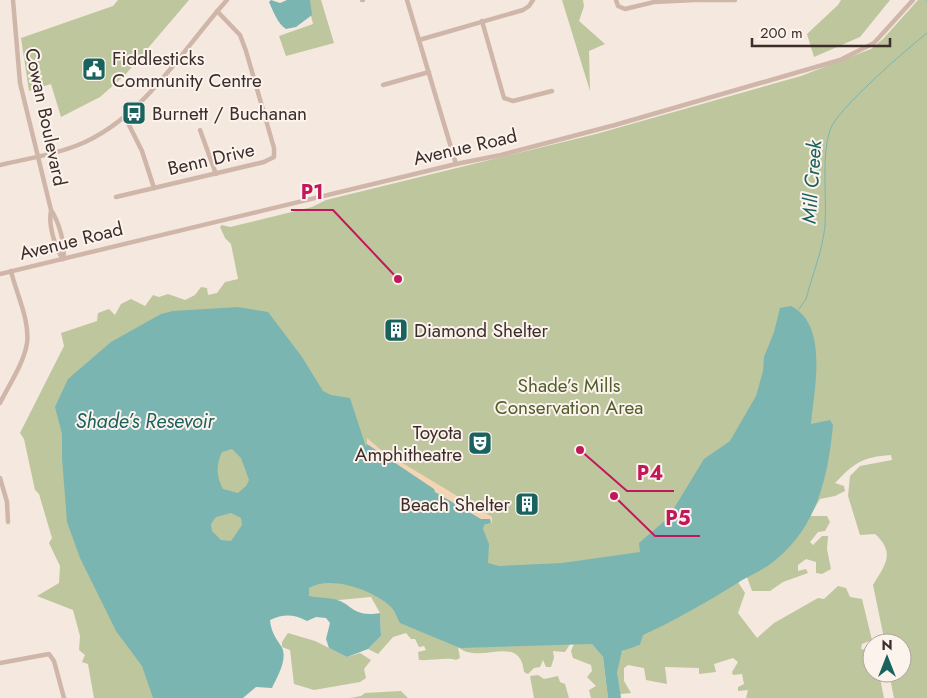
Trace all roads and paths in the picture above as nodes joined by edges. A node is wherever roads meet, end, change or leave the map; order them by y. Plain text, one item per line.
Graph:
1 (13, 0) edge
2 (228, 0) edge
3 (407, 0) edge
4 (532, 0) edge
5 (616, 0) edge
6 (696, 0) edge
7 (735, 0) edge
8 (912, 0) edge
9 (217, 11) junction
10 (482, 21) junction
11 (419, 40) junction
12 (429, 72) junction
13 (383, 86) dead end
14 (552, 91) dead end
15 (125, 116) junction
16 (200, 130) dead end
17 (38, 156) junction
18 (456, 164) junction
19 (0, 165) edge
20 (216, 174) junction
21 (154, 188) junction
22 (116, 197) dead end
23 (62, 259) junction
24 (11, 271) junction
25 (0, 274) edge
26 (0, 403) edge
27 (0, 478) edge
28 (8, 522) dead end
29 (0, 663) edge
30 (64, 698) edge

1 - 17 street, Cowan Boulevard
2 - 9 street
3 - 11 street
4 - 10 street
5 - 6 street
6 - 7 street
8 - 18 street, Avenue Road
9 - 15 street
9 - 20 street, Benn Drive
10 - 11 street
10 - 14 street
11 - 12 street
12 - 13 street
12 - 18 street
15 - 17 street
15 - 21 street
16 - 20 street
17 - 19 street
17 - 23 street, Cowan Boulevard
18 - 23 street, Avenue Road
20 - 21 street, Benn Drive
21 - 22 street, Benn Drive
23 - 24 street, Avenue Road
24 - 25 street, Avenue Road
24 - 26 street
27 - 28 street
29 - 30 street

